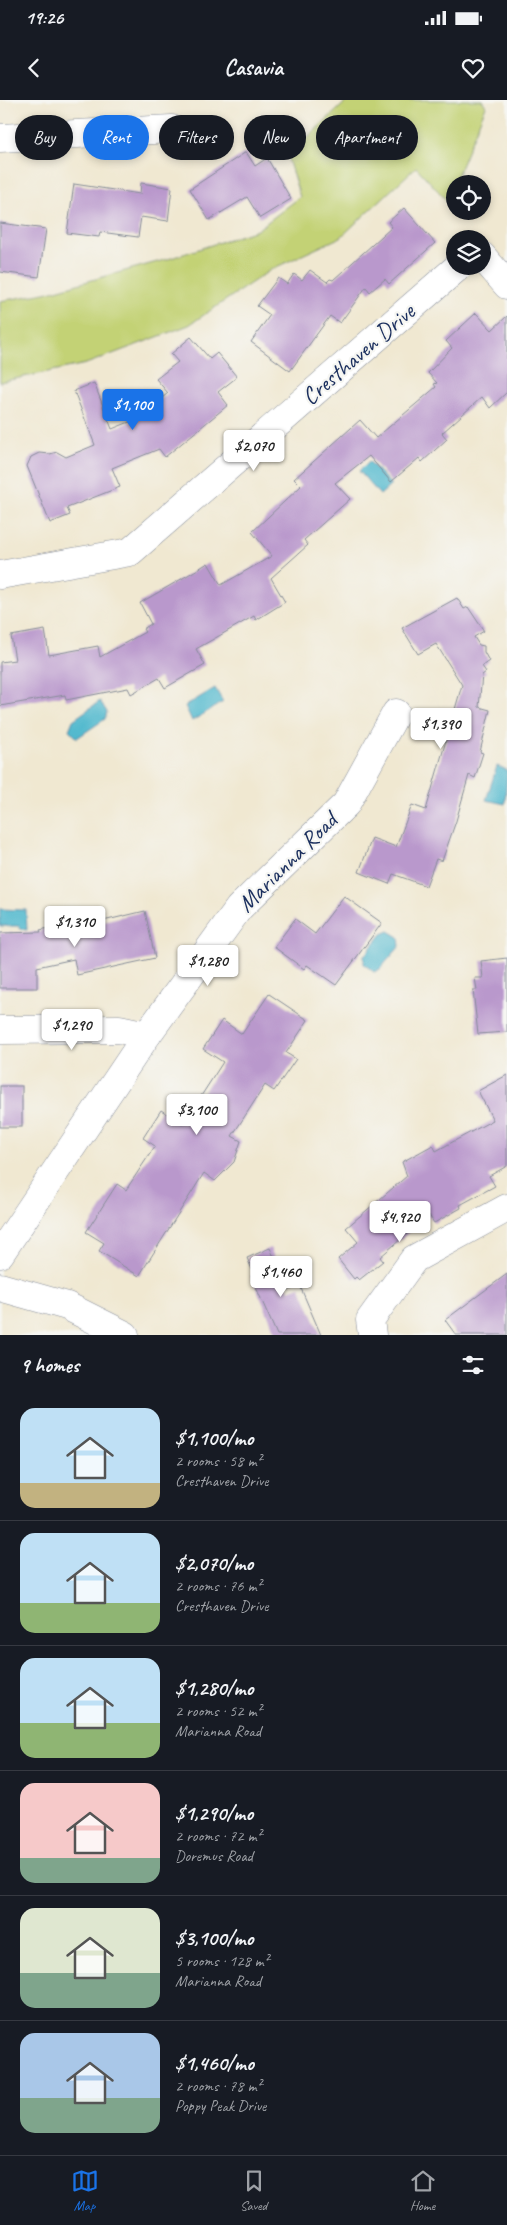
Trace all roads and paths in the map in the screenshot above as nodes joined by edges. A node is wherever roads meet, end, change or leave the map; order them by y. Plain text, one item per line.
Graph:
1 (159, 130) edge
2 (0, 138) edge
3 (491, 266) edge
4 (449, 275) edge
5 (507, 285) edge
6 (0, 575) edge
7 (396, 713) dead end
8 (0, 1030) edge
9 (147, 1035) junction
10 (507, 1208) edge
11 (0, 1254) edge
12 (0, 1287) edge
13 (125, 1335) edge
14 (372, 1335) edge

1 - 2 street
3 - 5 street
4 - 6 street, Cresthaven Drive
7 - 9 street, Marianna Road
8 - 9 street
9 - 11 street, Marianna Road
10 - 14 street
12 - 13 street

